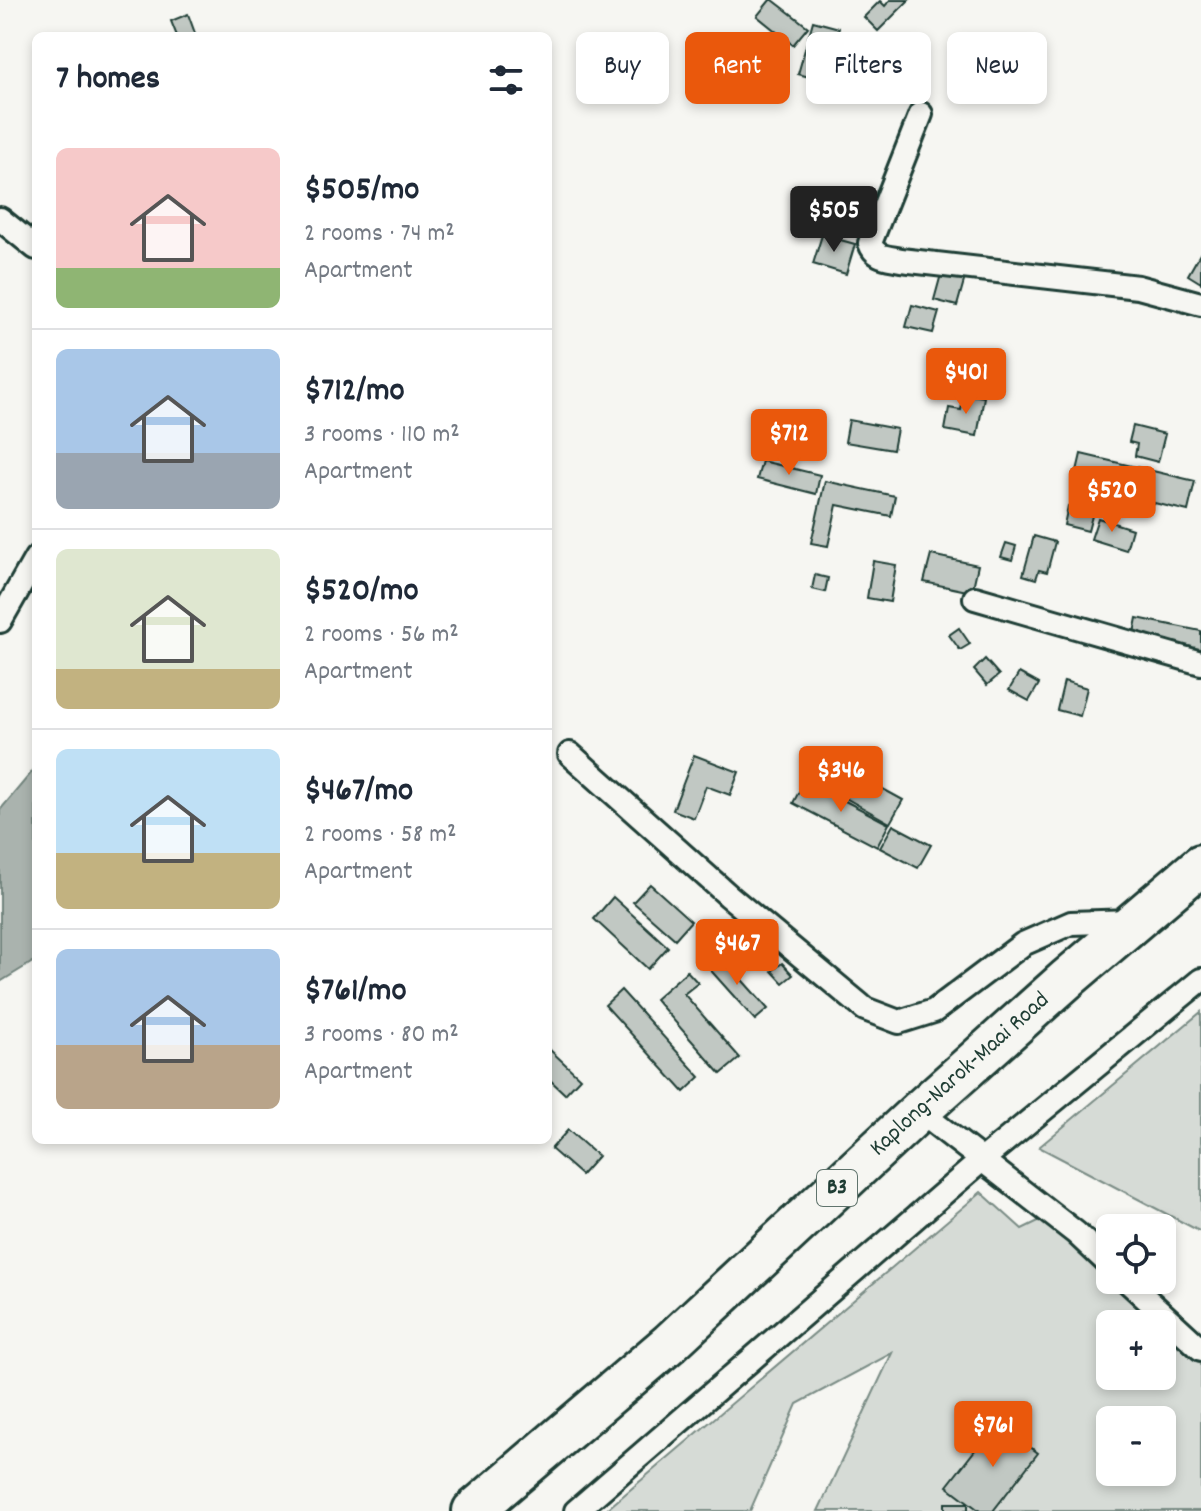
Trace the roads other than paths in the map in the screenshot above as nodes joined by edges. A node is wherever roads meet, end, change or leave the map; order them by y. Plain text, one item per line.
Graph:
1 (921, 114) dead end
2 (0, 219) edge
3 (32, 245) edge
4 (1201, 304) edge
5 (32, 565) edge
6 (975, 598) dead end
7 (0, 621) edge
8 (1201, 663) edge
9 (570, 754) dead end
10 (1201, 865) edge
11 (1135, 921) junction
12 (1201, 980) edge
13 (919, 1111) junction
14 (982, 1160) junction
15 (1096, 1252) edge
16 (1142, 1294) edge
17 (1198, 1343) edge
18 (473, 1511) edge
19 (576, 1511) edge

1 - 4 street
2 - 3 street
5 - 7 street
6 - 8 street
9 - 11 street
10 - 11 highway, Kaplong-Narok-Maai Road / B3
11 - 13 highway, Kaplong-Narok-Maai Road / B3
12 - 14 street
13 - 14 street
13 - 18 highway, Kaplong-Narok-Maai Road / B3
14 - 15 street
14 - 19 street
16 - 17 street

